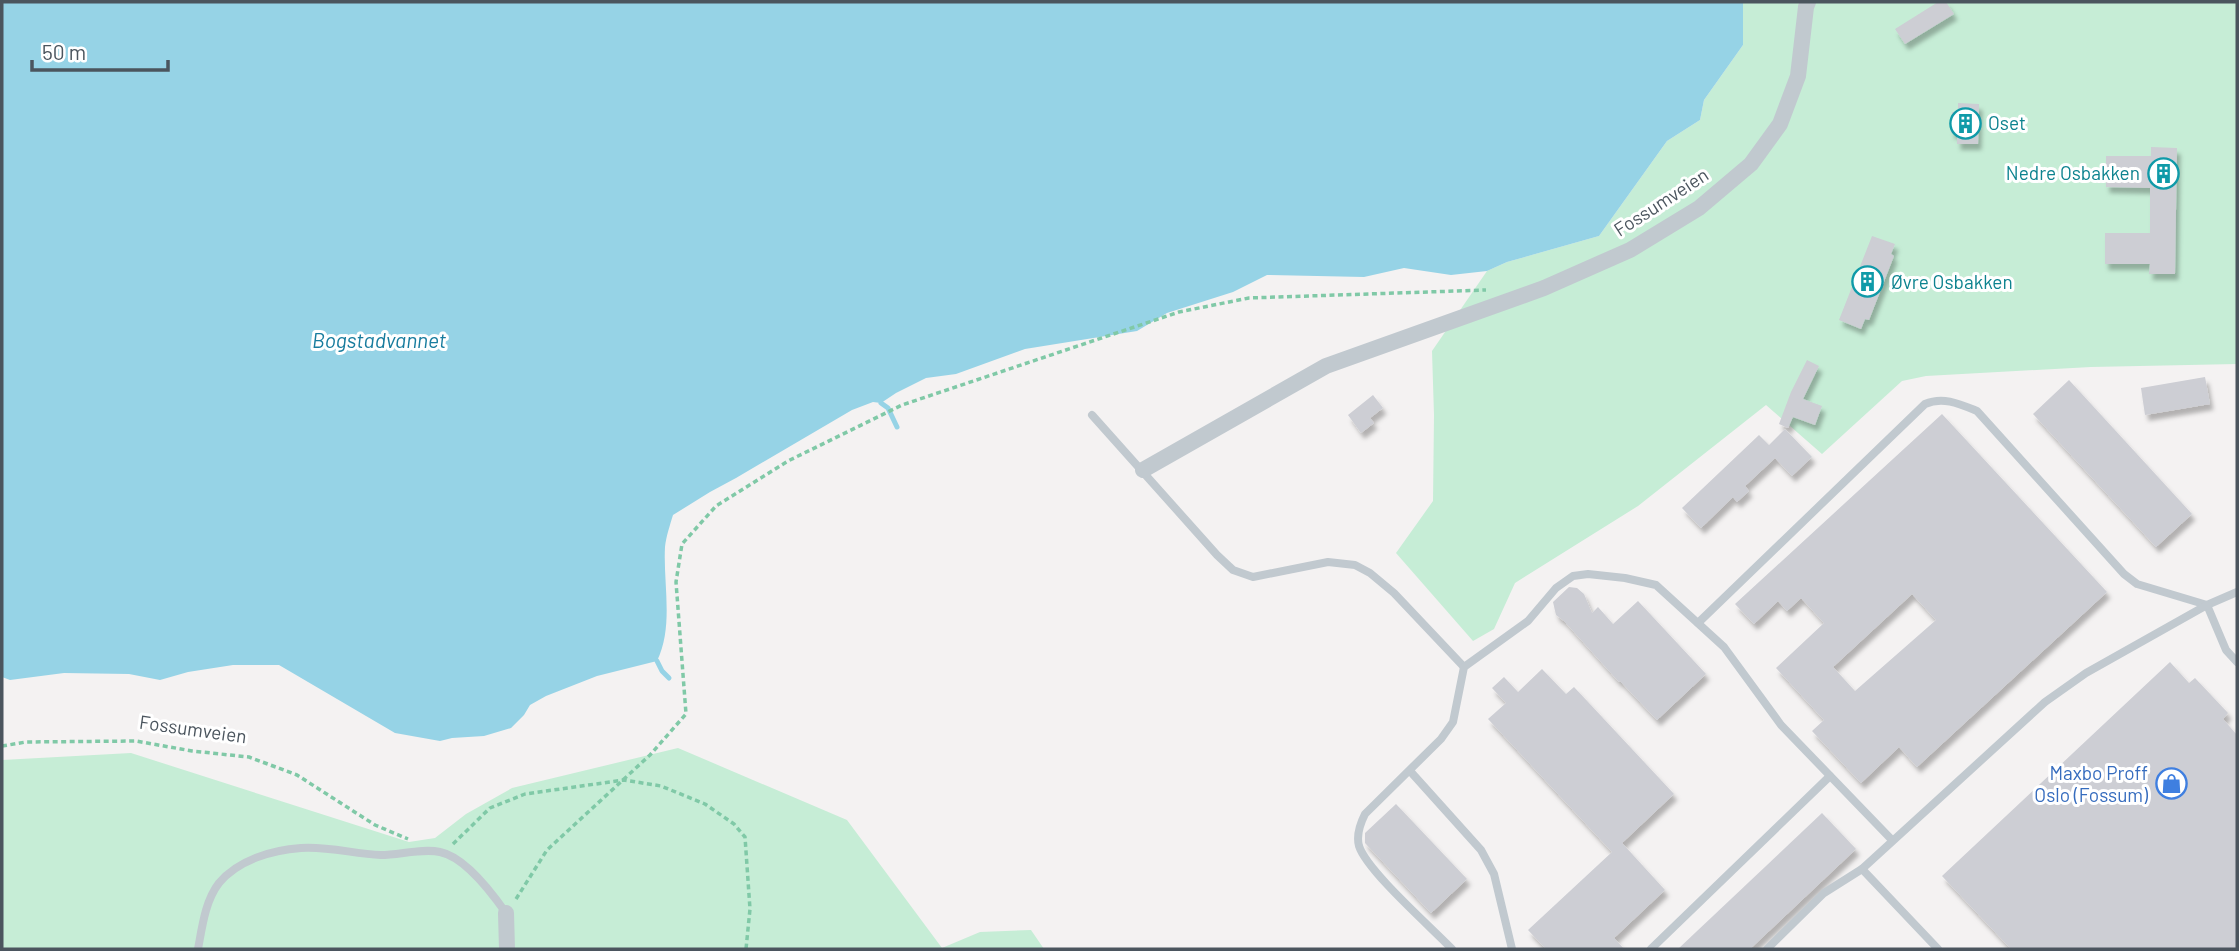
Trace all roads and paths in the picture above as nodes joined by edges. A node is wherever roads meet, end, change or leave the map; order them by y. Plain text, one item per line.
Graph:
1 (1808, 2) edge
2 (1489, 290) dead end
3 (1092, 415) dead end
4 (1143, 470) junction
5 (2237, 592) edge
6 (2207, 605) junction
7 (1698, 623) junction
8 (2237, 662) edge
9 (1464, 667) junction
10 (2, 746) edge
11 (1410, 771) junction
12 (1830, 776) junction
13 (624, 780) junction
14 (1892, 840) junction
15 (440, 852) junction
16 (1862, 869) junction
17 (506, 913) junction
18 (198, 949) edge
19 (507, 949) edge
20 (746, 949) edge
21 (1452, 949) edge
22 (1512, 949) edge
23 (1651, 949) edge
24 (1767, 949) edge
25 (1938, 949) edge

1 - 4 street, Fossumveien
2 - 13 path
3 - 4 lane
4 - 9 lane
5 - 6 lane
6 - 7 lane
6 - 8 lane
6 - 14 lane
7 - 9 lane
7 - 12 lane
9 - 11 lane
10 - 15 path, Fossumveien
11 - 21 lane
11 - 22 lane
12 - 14 lane
12 - 23 lane
13 - 15 path
13 - 17 path
13 - 20 path
14 - 16 lane
15 - 17 lane
15 - 18 lane
16 - 24 lane
16 - 25 lane
17 - 19 street

